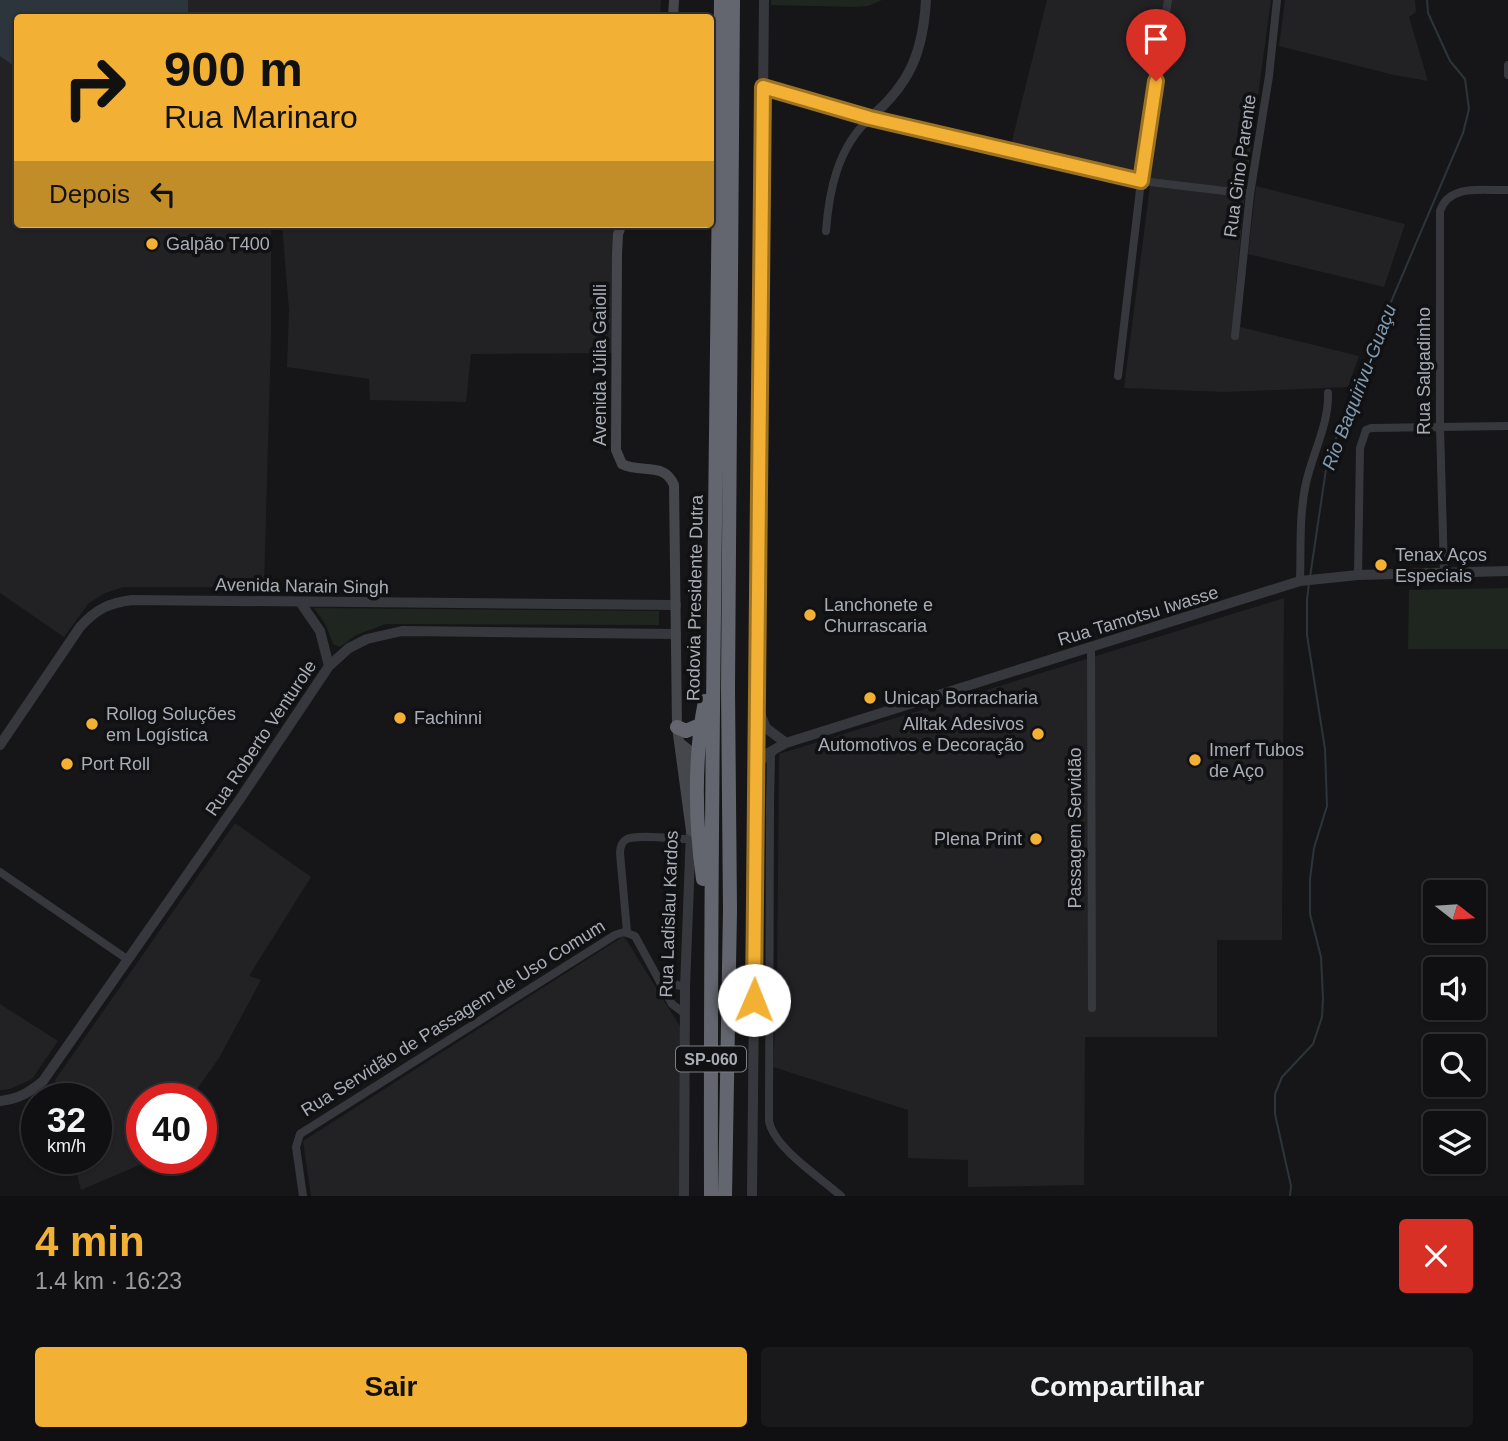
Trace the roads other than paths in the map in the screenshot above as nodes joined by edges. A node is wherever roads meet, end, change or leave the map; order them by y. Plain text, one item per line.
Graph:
1 (721, 0) edge
2 (733, 0) edge
3 (764, 0) edge
4 (926, 0) edge
5 (1168, 0) edge
6 (1277, 0) edge
7 (1508, 65) edge
8 (1508, 75) edge
9 (763, 87) junction
10 (870, 118) junction
11 (1141, 181) junction
12 (1508, 190) edge
13 (1250, 194) junction
14 (620, 228) edge
15 (825, 231) dead end
16 (1235, 336) dead end
17 (1118, 376) dead end
18 (1328, 393) dead end
19 (1508, 426) edge
20 (1440, 427) junction
21 (1508, 571) edge
22 (1444, 572) junction
23 (1358, 575) junction
24 (1301, 581) junction
25 (300, 602) junction
26 (676, 605) junction
27 (676, 634) junction
28 (1091, 648) junction
29 (712, 658) junction
30 (329, 666) junction
31 (758, 711) junction
32 (700, 725) junction
33 (677, 727) junction
34 (786, 743) junction
35 (0, 745) edge
36 (774, 750) junction
37 (756, 766) junction
38 (690, 835) junction
39 (701, 860) junction
40 (0, 872) edge
41 (710, 922) junction
42 (627, 932) junction
43 (127, 959) junction
44 (661, 981) junction
45 (685, 987) junction
46 (1092, 1008) dead end
47 (684, 1013) junction
48 (0, 1101) edge
49 (303, 1196) edge
50 (684, 1196) edge
51 (711, 1196) edge
52 (725, 1196) edge
53 (752, 1196) edge
54 (841, 1196) edge

1 - 29 highway, Rodovia Presidente Dutra / SP-060
2 - 52 highway, Rodovia Presidente Dutra / SP-060
3 - 9 street
4 - 10 street
5 - 11 street
6 - 13 street, Rua Gino Parente
7 - 8 street
9 - 10 street
9 - 31 street
10 - 11 street
10 - 15 street
11 - 13 street
11 - 17 street
12 - 20 street, Rua Salgadinho
13 - 16 street, Rua Gino Parente
14 - 26 main road, Avenida Júlia Gaiolli
18 - 24 street
19 - 20 street
20 - 22 street, Rua Salgadinho
20 - 23 street
21 - 22 street, Rua Tamotsu Iwasse
22 - 23 street, Rua Tamotsu Iwasse
23 - 24 street, Rua Tamotsu Iwasse
24 - 28 street, Rua Tamotsu Iwasse
25 - 26 street, Avenida Narain Singh
25 - 30 street
25 - 35 street, Avenida Narain Singh
26 - 27 main road, Avenida Júlia Gaiolli
27 - 30 street, Rua Roberto Venturole
27 - 33 main road
28 - 34 street, Rua Tamotsu Iwasse
28 - 46 street, Passagem Servidão
29 - 32 highway
29 - 41 highway, Rodovia Presidente Dutra / SP-060
30 - 43 street, Rua Roberto Venturole
31 - 34 street
31 - 37 street
32 - 33 highway
32 - 39 highway
33 - 38 main road
34 - 36 street, Rua Tamotsu Iwasse
36 - 37 street, Rua Tamotsu Iwasse
36 - 54 street
37 - 53 street
38 - 39 highway
38 - 42 street
38 - 45 street, Rua Ladislau Kardos
39 - 41 highway
40 - 43 street
41 - 51 highway, Rodovia Presidente Dutra / SP-060
42 - 44 street, Rua Servidão de Passagem de Uso Comum
42 - 49 street, Rua Servidão de Passagem de Uso Comum
43 - 48 street, Rua Roberto Venturole
44 - 45 street
44 - 47 street, Rua Servidão de Passagem de Uso Comum
45 - 47 street, Rua Ladislau Kardos
47 - 50 street, Rua Ladislau Kardos

